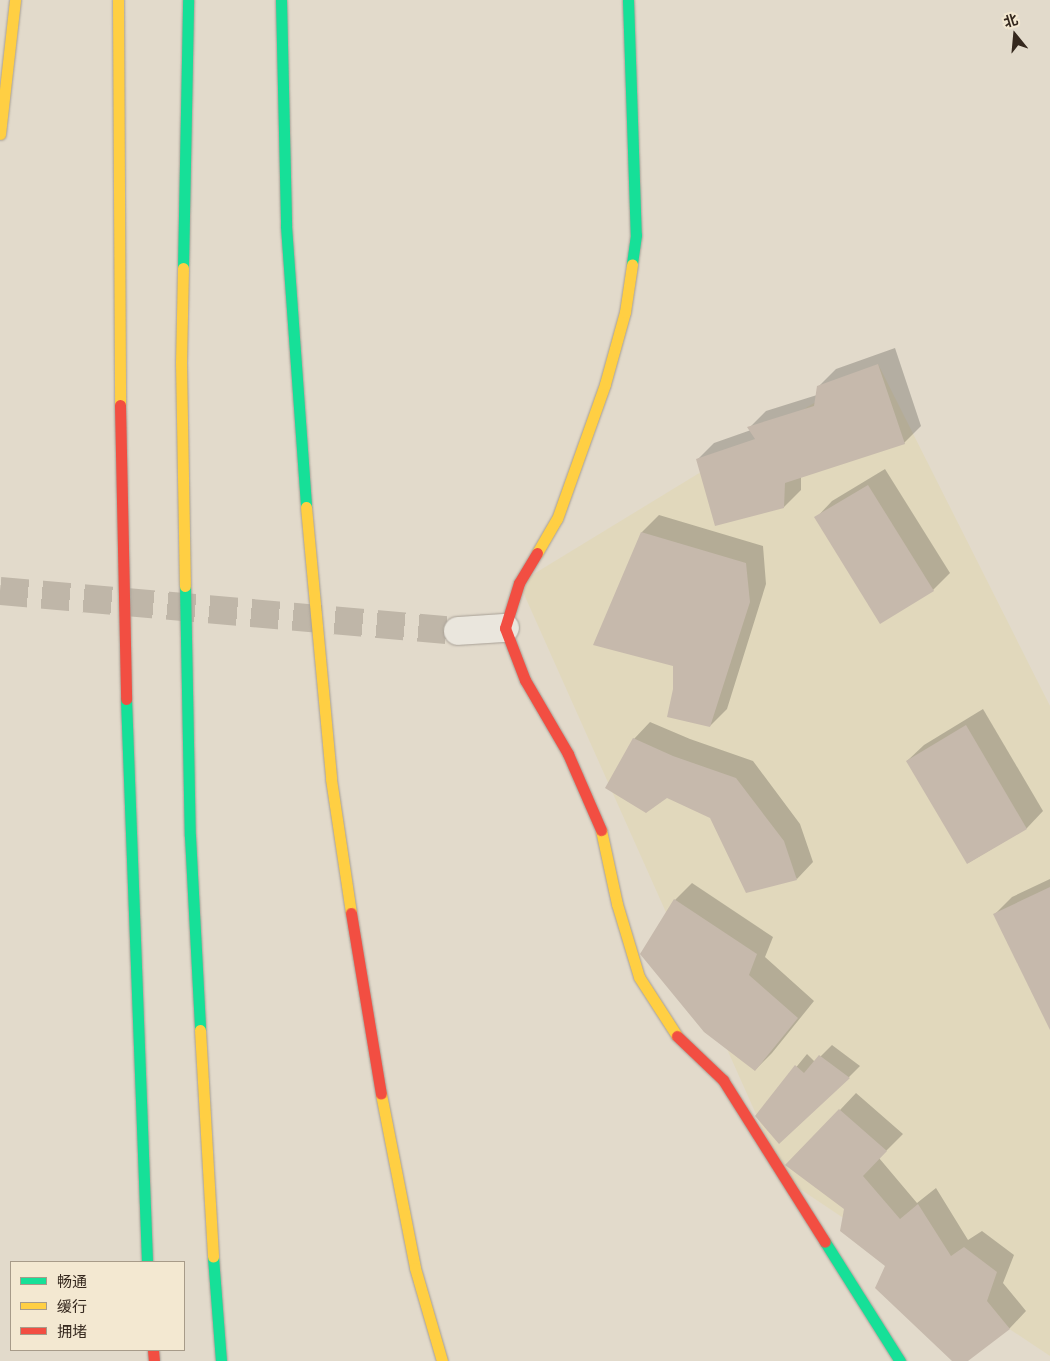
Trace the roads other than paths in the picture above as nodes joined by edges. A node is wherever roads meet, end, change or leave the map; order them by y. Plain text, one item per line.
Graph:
1 (14, 0) edge
2 (118, 0) edge
3 (188, 0) edge
4 (281, 0) edge
5 (628, 0) edge
6 (0, 134) edge
7 (505, 628) junction
8 (458, 631) tunnel mouth
9 (147, 1261) edge
10 (221, 1361) edge
11 (442, 1361) edge
12 (900, 1361) edge

1 - 6 main road
2 - 9 main road
3 - 10 main road
4 - 11 main road
5 - 7 main road
7 - 8 street
7 - 12 main road

